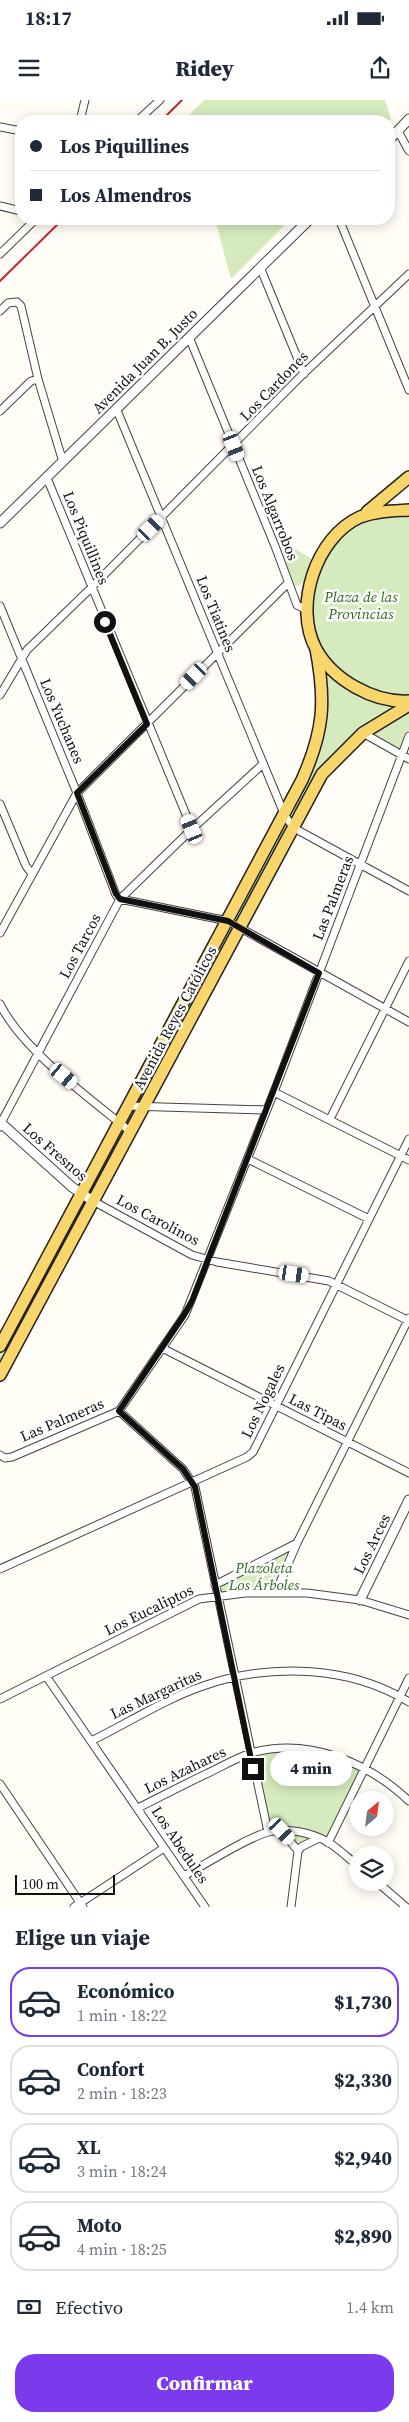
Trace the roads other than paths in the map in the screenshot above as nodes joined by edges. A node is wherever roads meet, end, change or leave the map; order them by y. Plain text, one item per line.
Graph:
1 (85, 100) edge
2 (158, 100) edge
3 (81, 115) edge
4 (144, 115) edge
5 (409, 120) edge
6 (0, 127) edge
7 (15, 130) edge
8 (398, 130) junction
9 (395, 133) edge
10 (409, 151) edge
11 (0, 206) edge
12 (15, 210) edge
13 (30, 225) edge
14 (304, 225) edge
15 (342, 225) edge
16 (0, 254) edge
17 (260, 267) junction
18 (409, 274) edge
19 (376, 306) junction
20 (0, 311) edge
21 (189, 337) junction
22 (304, 374) junction
23 (38, 379) junction
24 (409, 390) edge
25 (116, 408) junction
26 (0, 411) edge
27 (234, 446) junction
28 (63, 462) junction
29 (409, 476) edge
30 (47, 478) junction
31 (409, 485) edge
32 (409, 510) edge
33 (380, 512) junction
34 (162, 516) junction
35 (359, 518) junction
36 (0, 523) edge
37 (288, 584) junction
38 (91, 588) junction
39 (0, 606) edge
40 (307, 610) junction
41 (316, 649) junction
42 (217, 652) junction
43 (21, 658) junction
44 (0, 695) edge
45 (409, 700) edge
46 (409, 705) edge
47 (147, 724) junction
48 (363, 733) junction
49 (409, 736) edge
50 (406, 757) edge
51 (263, 764) junction
52 (77, 793) junction
53 (0, 804) edge
54 (284, 816) junction
55 (294, 828) junction
56 (192, 829) junction
57 (360, 864) junction
58 (32, 874) junction
59 (409, 891) edge
60 (120, 899) junction
61 (228, 921) junction
62 (239, 928) junction
63 (0, 933) edge
64 (409, 961) edge
65 (319, 973) junction
66 (0, 1004) edge
67 (385, 1009) junction
68 (409, 1022) edge
69 (39, 1054) junction
70 (274, 1092) junction
71 (128, 1106) junction
72 (145, 1107) junction
73 (267, 1110) junction
74 (330, 1119) junction
75 (119, 1122) junction
76 (0, 1123) edge
77 (131, 1132) junction
78 (409, 1139) edge
79 (401, 1156) junction
80 (248, 1159) junction
81 (409, 1160) edge
82 (81, 1193) junction
83 (93, 1201) junction
84 (369, 1219) junction
85 (208, 1260) junction
86 (337, 1284) junction
87 (409, 1320) edge
88 (0, 1346) edge
89 (162, 1348) junction
90 (0, 1375) edge
91 (276, 1406) junction
92 (119, 1411) junction
93 (347, 1443) junction
94 (0, 1455) edge
95 (409, 1473) edge
96 (193, 1482) junction
97 (409, 1500) edge
98 (297, 1543) junction
99 (0, 1570) edge
100 (215, 1585) junction
101 (276, 1592) junction
102 (217, 1596) junction
103 (360, 1600) junction
104 (409, 1615) edge
105 (46, 1676) junction
106 (234, 1677) junction
107 (409, 1678) edge
108 (400, 1697) junction
109 (0, 1699) edge
110 (409, 1702) edge
111 (91, 1741) junction
112 (250, 1754) junction
113 (364, 1768) junction
114 (0, 1784) edge
115 (409, 1801) edge
116 (138, 1808) junction
117 (282, 1831) junction
118 (268, 1832) junction
119 (319, 1838) junction
120 (328, 1842) junction
121 (164, 1848) junction
122 (298, 1851) junction
123 (349, 1859) edge
124 (184, 1876) junction
125 (387, 1891) edge
126 (79, 1906) edge
127 (205, 1907) edge
128 (290, 1907) edge
129 (406, 1907) edge

1 - 3 street
2 - 4 street
5 - 8 street
6 - 7 street
8 - 9 street
8 - 10 street
11 - 12 street
13 - 16 street
14 - 17 street, Avenida Juan B. Justo
15 - 19 street
17 - 21 street, Avenida Juan B. Justo
17 - 22 street
18 - 19 street, Los Cardones
19 - 22 street, Los Cardones
19 - 24 street
20 - 23 street
21 - 25 street, Avenida Juan B. Justo
21 - 27 street, Los Algarrobos
22 - 27 street, Los Cardones
23 - 26 street
23 - 28 street
25 - 28 street, Avenida Juan B. Justo
25 - 34 street, Los Tiatines
27 - 34 street, Los Cardones
27 - 37 street, Los Algarrobos
28 - 30 street, Avenida Juan B. Justo
29 - 35 main road
30 - 36 street, Avenida Juan B. Justo
30 - 38 street, Los Piquillines
31 - 33 main road
32 - 33 main road
33 - 35 main road
34 - 38 street, Los Cardones
34 - 42 street, Los Tiatines
35 - 40 main road
37 - 40 street, Los Algarrobos
37 - 42 street
38 - 43 street, Los Cardones
38 - 47 street, Los Piquillines
39 - 43 street, Los Yuchanes
40 - 41 main road, Avenida Reyes Católicos
41 - 45 main road
41 - 54 main road, Avenida Reyes Católicos
42 - 47 street
42 - 51 street, Los Tiatines
43 - 44 street, Los Cardones
43 - 52 street, Los Yuchanes
46 - 48 main road, Avenida Reyes Católicos
47 - 52 street
47 - 56 street, Los Piquillines
48 - 50 street
48 - 55 main road, Avenida Reyes Católicos
49 - 50 street, Las Palmeras
50 - 57 street, Las Palmeras
51 - 54 street, Los Tiatines
51 - 56 street, Los Tarcos
52 - 58 street
52 - 60 street, Los Yuchanes
53 - 58 street
54 - 55 street, Los Tiatines
54 - 61 main road, Avenida Reyes Católicos
55 - 57 street
55 - 62 main road, Avenida Reyes Católicos
56 - 60 street, Los Tarcos
57 - 59 street
57 - 65 street, Las Palmeras
58 - 63 street
60 - 61 street
60 - 69 street, Los Tarcos
61 - 62 street
61 - 71 main road, Avenida Reyes Católicos
62 - 65 street
62 - 72 main road, Avenida Reyes Católicos
64 - 67 street
65 - 67 street
65 - 70 street, Las Palmeras
66 - 69 street
67 - 68 street
67 - 74 street
69 - 75 street
69 - 76 street, Los Tarcos
70 - 73 street, Las Palmeras
70 - 74 street
71 - 72 street
71 - 75 main road, Avenida Reyes Católicos
72 - 73 street
72 - 77 main road, Avenida Reyes Católicos
73 - 80 street, Las Palmeras
74 - 79 street
75 - 77 street
75 - 82 main road, Avenida Reyes Católicos
76 - 82 street, Los Fresnos
77 - 83 main road, Avenida Reyes Católicos
78 - 79 street, Los Nogales
79 - 81 street
79 - 84 street, Los Nogales
80 - 84 street
80 - 85 street, Las Palmeras
82 - 83 street, Los Fresnos
82 - 88 main road, Avenida Reyes Católicos
83 - 85 street, Los Carolinos
83 - 90 main road, Avenida Reyes Católicos
84 - 86 street, Los Nogales
85 - 86 street, Los Carolinos
85 - 89 street, Las Palmeras
86 - 87 street, Los Carolinos
86 - 91 street, Los Nogales
87 - 93 street
89 - 91 street, Las Tipas
89 - 92 street, Las Palmeras
91 - 93 street, Las Tipas
91 - 96 street, Los Nogales
92 - 94 street, Las Palmeras
92 - 96 street
93 - 95 street, Las Tipas
93 - 98 street
96 - 99 street, Los Nogales
96 - 100 street
97 - 103 street, Los Arces
98 - 100 street
98 - 101 street
100 - 102 street
101 - 102 street, Los Eucaliptos
101 - 103 street, Los Eucaliptos
102 - 105 street, Los Eucaliptos
102 - 106 street
103 - 104 street, Los Eucaliptos
105 - 109 street, Los Eucaliptos
105 - 111 street, Los Abedules
106 - 108 street, Las Margaritas
106 - 111 street, Las Margaritas
106 - 112 street
107 - 108 street
108 - 110 street, Las Margaritas
108 - 113 street
111 - 116 street, Los Abedules
112 - 113 street, Los Azahares
112 - 116 street, Los Azahares
112 - 118 street
113 - 115 street, Los Azahares
113 - 120 street
114 - 126 street
116 - 121 street, Los Abedules
117 - 118 street
117 - 119 street
117 - 122 street
118 - 124 street
119 - 120 street
119 - 122 street
120 - 123 street
121 - 124 street, Los Abedules
121 - 126 street
122 - 128 street
124 - 127 street, Los Abedules
125 - 129 street

